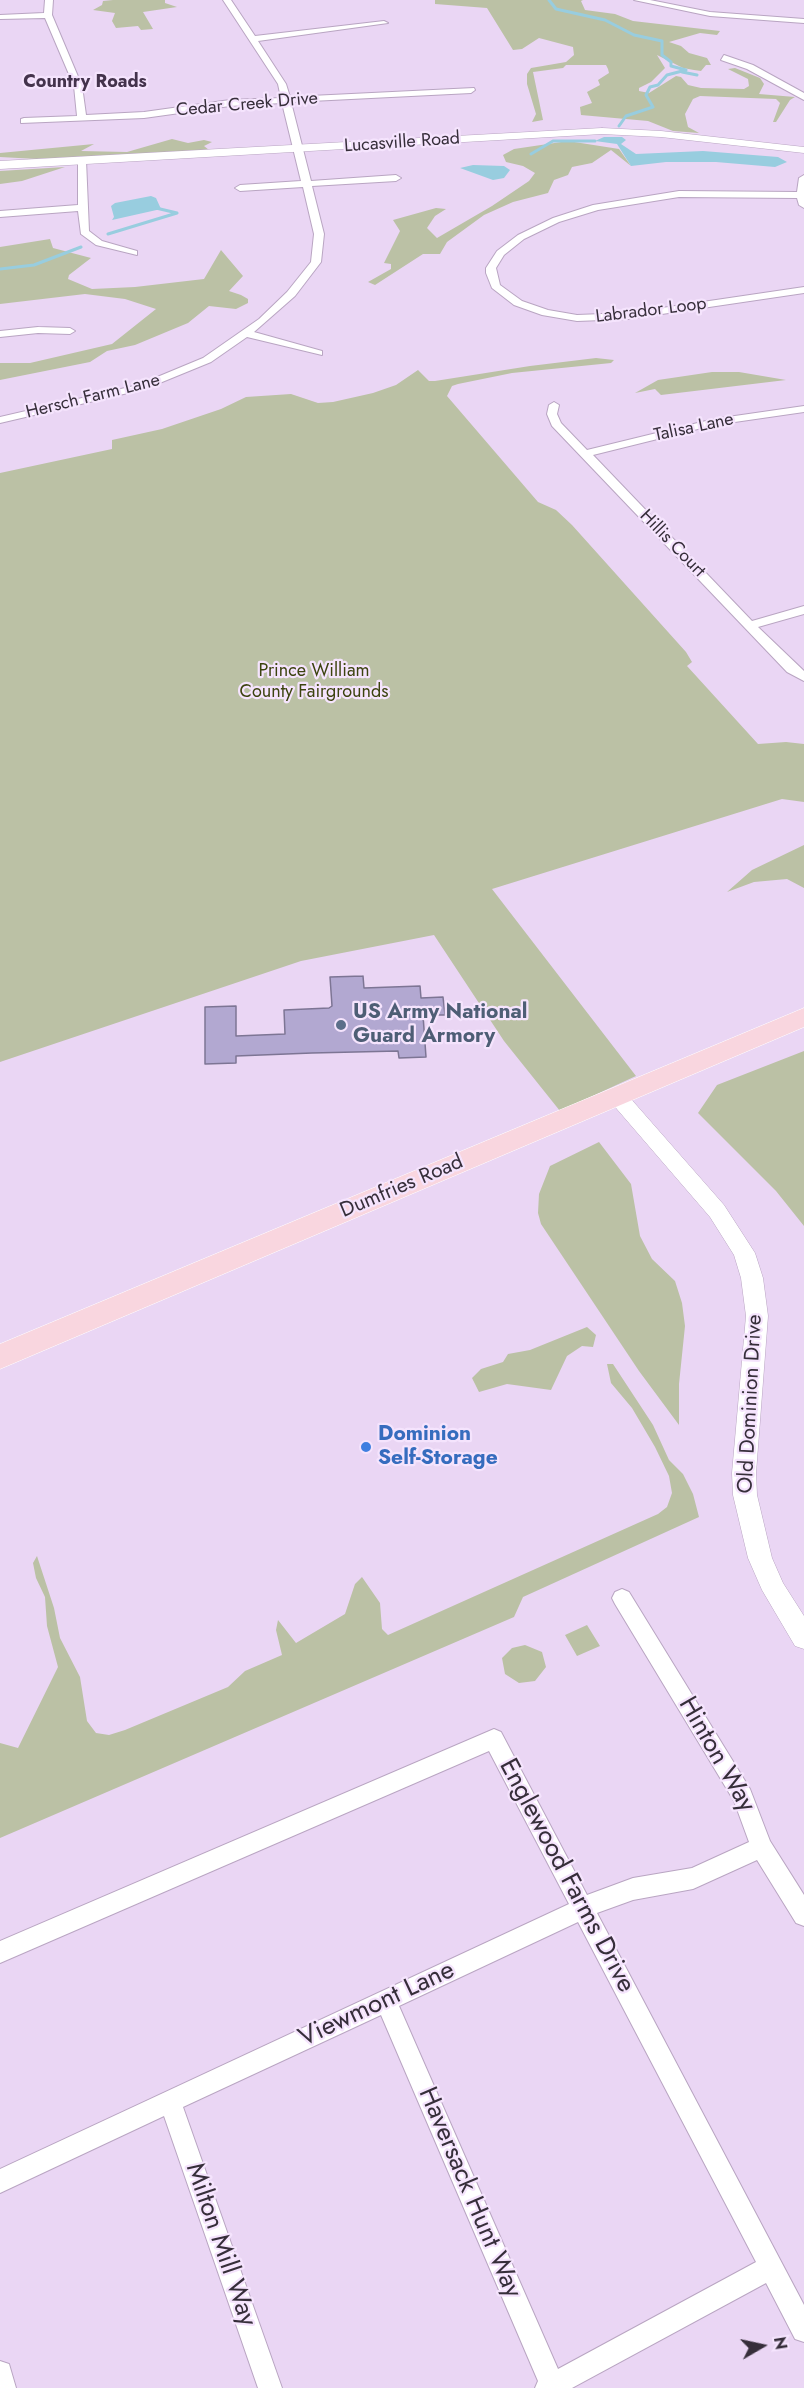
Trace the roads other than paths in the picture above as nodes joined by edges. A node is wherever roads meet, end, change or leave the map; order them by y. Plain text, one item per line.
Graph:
1 (49, 0) edge
2 (227, 0) edge
3 (638, 0) edge
4 (48, 15) junction
5 (0, 17) edge
6 (804, 21) edge
7 (384, 23) dead end
8 (254, 39) junction
9 (724, 58) dead end
10 (471, 90) dead end
11 (804, 97) edge
12 (287, 100) junction
13 (82, 118) junction
14 (24, 121) dead end
15 (299, 149) junction
16 (804, 150) edge
17 (228, 154) junction
18 (81, 160) junction
19 (0, 165) edge
20 (303, 166) junction
21 (396, 178) dead end
22 (804, 178) edge
23 (307, 184) junction
24 (240, 188) dead end
25 (803, 200) edge
26 (82, 208) junction
27 (0, 214) edge
28 (134, 253) dead end
29 (804, 290) edge
30 (70, 331) dead end
31 (0, 334) edge
32 (248, 334) junction
33 (318, 353) dead end
34 (554, 405) dead end
35 (804, 409) edge
36 (0, 420) edge
37 (585, 453) junction
38 (804, 610) edge
39 (750, 625) junction
40 (804, 677) edge
41 (804, 1017) edge
42 (617, 1096) junction
43 (0, 1357) edge
44 (622, 1598) dead end
45 (804, 1638) edge
46 (761, 1847) junction
47 (583, 1909) junction
48 (804, 1915) edge
49 (0, 1952) edge
50 (386, 2001) junction
51 (170, 2102) junction
52 (0, 2181) edge
53 (771, 2268) junction
54 (804, 2330) edge
55 (0, 2373) edge
56 (549, 2386) edge
57 (4, 2388) edge
58 (270, 2388) edge

1 - 4 street
2 - 8 street, Hersch Farm Lane
3 - 6 street
4 - 5 street
4 - 13 street
7 - 8 street
8 - 12 street, Hersch Farm Lane
9 - 11 street
10 - 12 street, Cedar Creek Drive
12 - 13 street, Cedar Creek Drive
12 - 15 street, Hersch Farm Lane
13 - 14 street, Cedar Creek Drive
15 - 16 street, Lucasville Road
15 - 17 street, Lucasville Road
15 - 20 street, Hersch Farm Lane
17 - 18 street, Lucasville Road
17 - 20 street
18 - 19 street, Lucasville Road
18 - 26 street
20 - 23 street, Hersch Farm Lane
21 - 23 street
22 - 25 street
23 - 24 street
23 - 32 street, Hersch Farm Lane
25 - 29 street, Labrador Loop
26 - 27 street
26 - 28 street
30 - 31 street
32 - 33 street
32 - 36 street, Hersch Farm Lane
34 - 37 street, Hillis Court
35 - 37 street, Talisa Lane
37 - 39 street, Hillis Court
38 - 39 street
39 - 40 street, Hillis Court
41 - 42 main road, Dumfries Road
42 - 43 main road, Dumfries Road
42 - 45 street, Old Dominion Drive
44 - 46 street, Hinton Way
46 - 47 street, Viewmont Lane
46 - 48 street, Hinton Way
47 - 49 street, Englewood Farms Drive
47 - 50 street, Viewmont Lane
47 - 53 street, Englewood Farms Drive
50 - 51 street, Viewmont Lane
50 - 56 street, Haversack Hunt Way
51 - 52 street, Viewmont Lane
51 - 58 street, Milton Mill Way
53 - 54 street, Englewood Farms Drive
53 - 56 street
55 - 57 street

